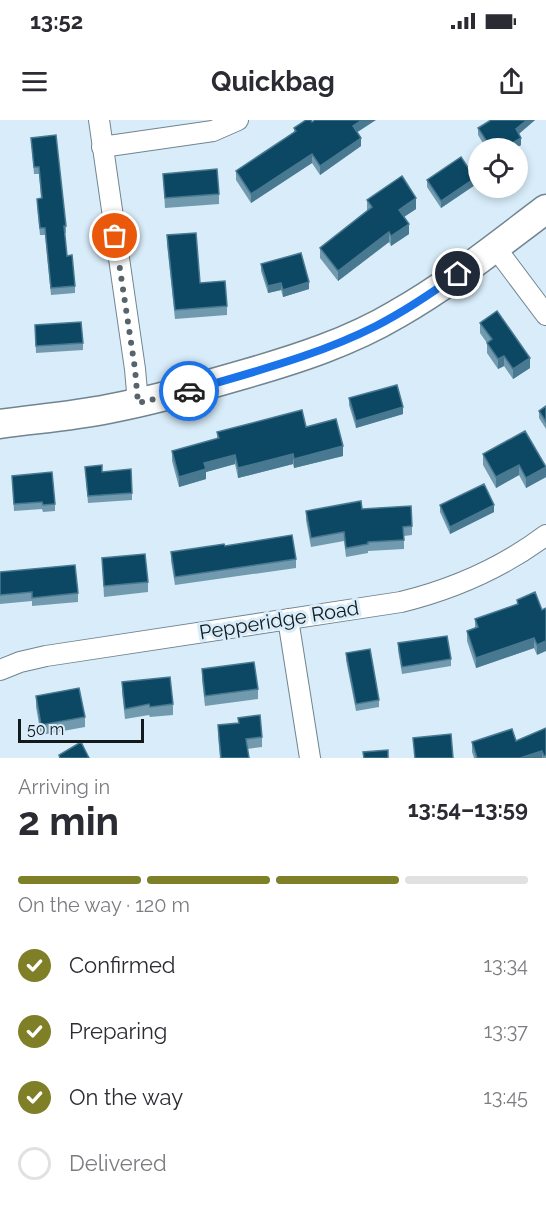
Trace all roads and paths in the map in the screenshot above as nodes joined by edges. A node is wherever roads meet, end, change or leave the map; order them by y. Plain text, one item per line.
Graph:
1 (99, 120) edge
2 (238, 120) edge
3 (102, 147) junction
4 (546, 209) edge
5 (495, 247) junction
6 (546, 315) edge
7 (138, 403) junction
8 (0, 424) edge
9 (546, 536) edge
10 (288, 619) junction
11 (0, 670) edge
12 (310, 758) edge

1 - 3 street
2 - 3 street
3 - 7 street
4 - 5 street
5 - 6 street
5 - 7 street
7 - 8 street
9 - 10 street, Pepperidge Road
10 - 11 street, Pepperidge Road
10 - 12 street

